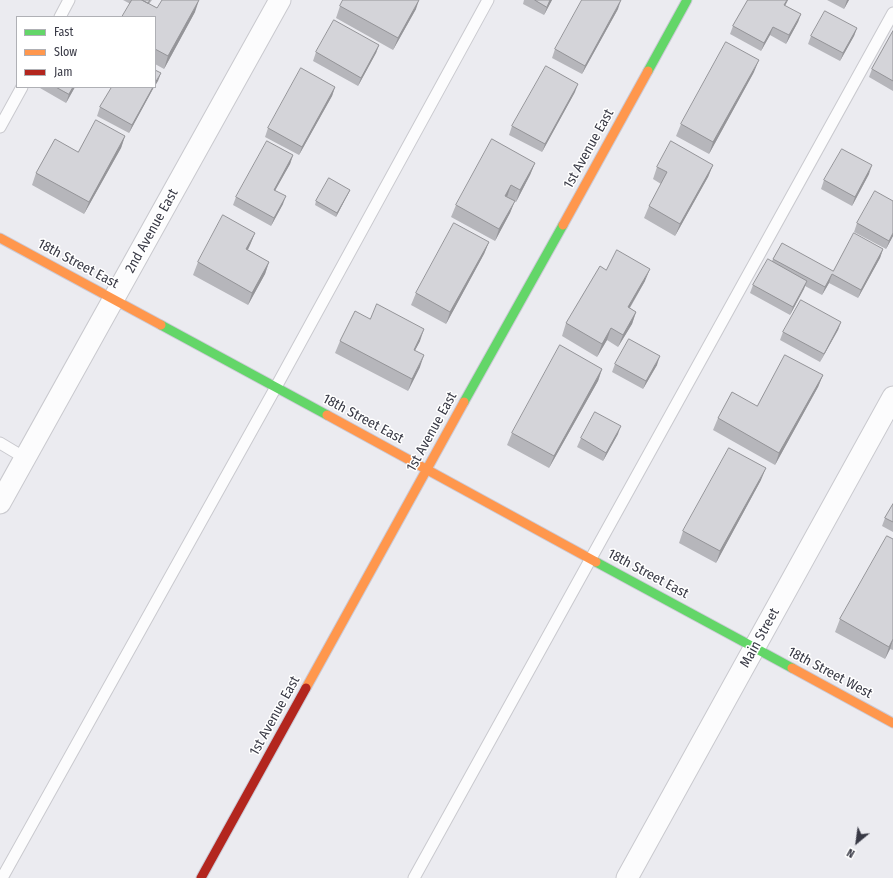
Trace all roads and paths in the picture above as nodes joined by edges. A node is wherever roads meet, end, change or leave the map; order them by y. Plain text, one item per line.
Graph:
1 (69, 0) edge
2 (280, 0) edge
3 (488, 0) edge
4 (687, 0) edge
5 (893, 13) edge
6 (61, 16) edge
7 (21, 88) edge
8 (0, 127) edge
9 (0, 238) edge
10 (114, 299) junction
11 (276, 387) junction
12 (893, 397) edge
13 (0, 443) edge
14 (25, 458) junction
15 (427, 469) junction
16 (0, 503) edge
17 (591, 559) junction
18 (755, 648) junction
19 (893, 723) edge
20 (2, 878) edge
21 (201, 878) edge
22 (414, 878) edge
23 (627, 878) edge

1 - 6 lane
2 - 10 street, 2nd Avenue East
3 - 11 lane
4 - 15 street, 1st Avenue East
5 - 17 lane
7 - 8 lane
9 - 10 street, 18th Street East
10 - 11 street, 18th Street East
10 - 14 street, 2nd Avenue East
11 - 15 street, 18th Street East
11 - 20 lane
12 - 18 street, Main Street
13 - 14 lane
14 - 16 street, 2nd Avenue East
15 - 17 street, 18th Street East
15 - 21 street, 1st Avenue East
17 - 18 street, 18th Street East
17 - 22 lane
18 - 19 street, 18th Street West
18 - 23 street, Main Street

